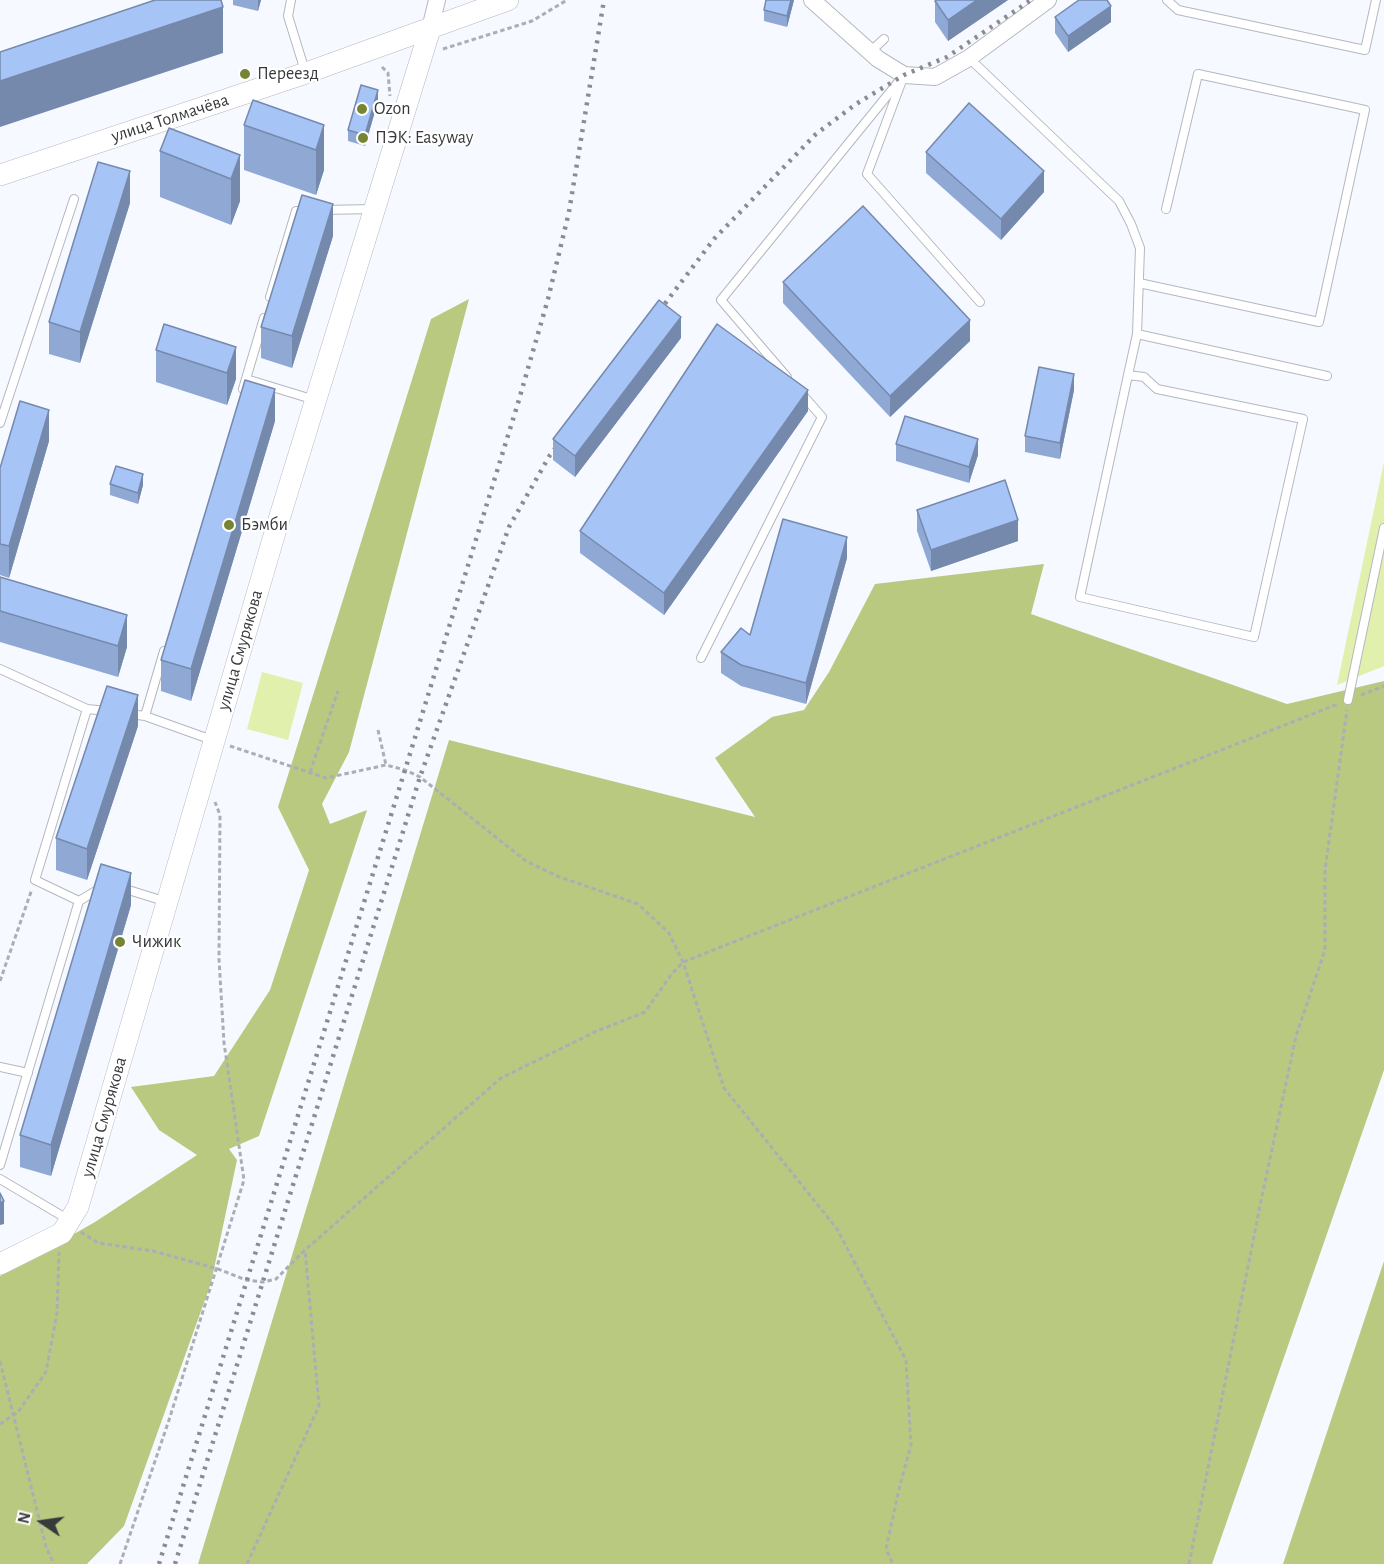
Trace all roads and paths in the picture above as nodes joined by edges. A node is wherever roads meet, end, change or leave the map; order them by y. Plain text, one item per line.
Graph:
1 (291, 0) edge
2 (437, 0) edge
3 (508, 0) edge
4 (567, 0) edge
5 (812, 0) edge
6 (1048, 0) edge
7 (1167, 0) edge
8 (1376, 0) edge
9 (430, 29) junction
10 (884, 39) dead end
11 (433, 52) dead end
12 (870, 52) junction
13 (969, 58) junction
14 (306, 73) junction
15 (904, 75) junction
16 (0, 175) edge
17 (74, 200) dead end
18 (1166, 208) dead end
19 (373, 209) junction
20 (1139, 283) junction
21 (980, 302) dead end
22 (1137, 334) junction
23 (1128, 375) junction
24 (1327, 376) dead end
25 (246, 379) junction
26 (790, 381) edge
27 (798, 390) edge
28 (315, 400) junction
29 (239, 401) edge
30 (3, 403) edge
31 (0, 423) edge
32 (1384, 528) edge
33 (169, 637) edge
34 (700, 658) dead end
35 (0, 669) edge
36 (1384, 686) edge
37 (338, 691) dead end
38 (1348, 700) junction
39 (87, 709) junction
40 (145, 716) junction
41 (378, 730) dead end
42 (214, 740) junction
43 (386, 765) junction
44 (205, 771) junction
45 (310, 772) junction
46 (35, 880) junction
47 (79, 901) junction
48 (167, 902) junction
49 (683, 962) junction
50 (0, 981) edge
51 (0, 1067) edge
52 (28, 1073) junction
53 (0, 1165) edge
54 (0, 1179) edge
55 (66, 1225) junction
56 (305, 1250) junction
57 (0, 1264) edge
58 (218, 1269) junction
59 (0, 1361) edge
60 (14, 1415) junction
61 (0, 1424) edge
62 (54, 1564) edge
63 (120, 1564) edge
64 (247, 1564) edge
65 (893, 1564) edge
66 (1189, 1564) edge

1 - 14 lane
2 - 9 street, улица Смурякова
3 - 9 street, улица Толмачёва
4 - 11 path
5 - 12 street
6 - 13 street
7 - 8 lane
9 - 14 street, улица Толмачёва
9 - 19 street, улица Смурякова
10 - 12 lane
12 - 15 street
13 - 15 street
13 - 20 lane
14 - 16 street, улица Толмачёва
15 - 21 lane
15 - 26 lane
17 - 30 lane
18 - 20 lane
19 - 25 lane
19 - 28 street, улица Смурякова
20 - 22 lane
22 - 23 lane
22 - 24 lane
23 - 23 lane
25 - 28 lane
25 - 29 lane
27 - 34 lane
28 - 42 street, улица Смурякова
30 - 31 lane
32 - 38 lane
33 - 40 lane
35 - 39 lane
36 - 38 path
37 - 45 path
38 - 49 path
38 - 66 path
39 - 40 lane
39 - 46 lane
40 - 42 lane
41 - 43 path
42 - 44 street, улица Смурякова
42 - 45 path
43 - 45 path
43 - 49 path
44 - 48 street, улица Смурякова
44 - 58 path
46 - 47 lane
46 - 50 path
47 - 48 lane
47 - 52 lane
48 - 55 street, улица Смурякова
49 - 56 path
49 - 65 path
51 - 52 lane
52 - 53 lane
54 - 55 lane
55 - 57 street
55 - 58 path
55 - 60 path
56 - 58 path
56 - 64 path
58 - 63 path
59 - 60 path
60 - 61 path
60 - 62 path

